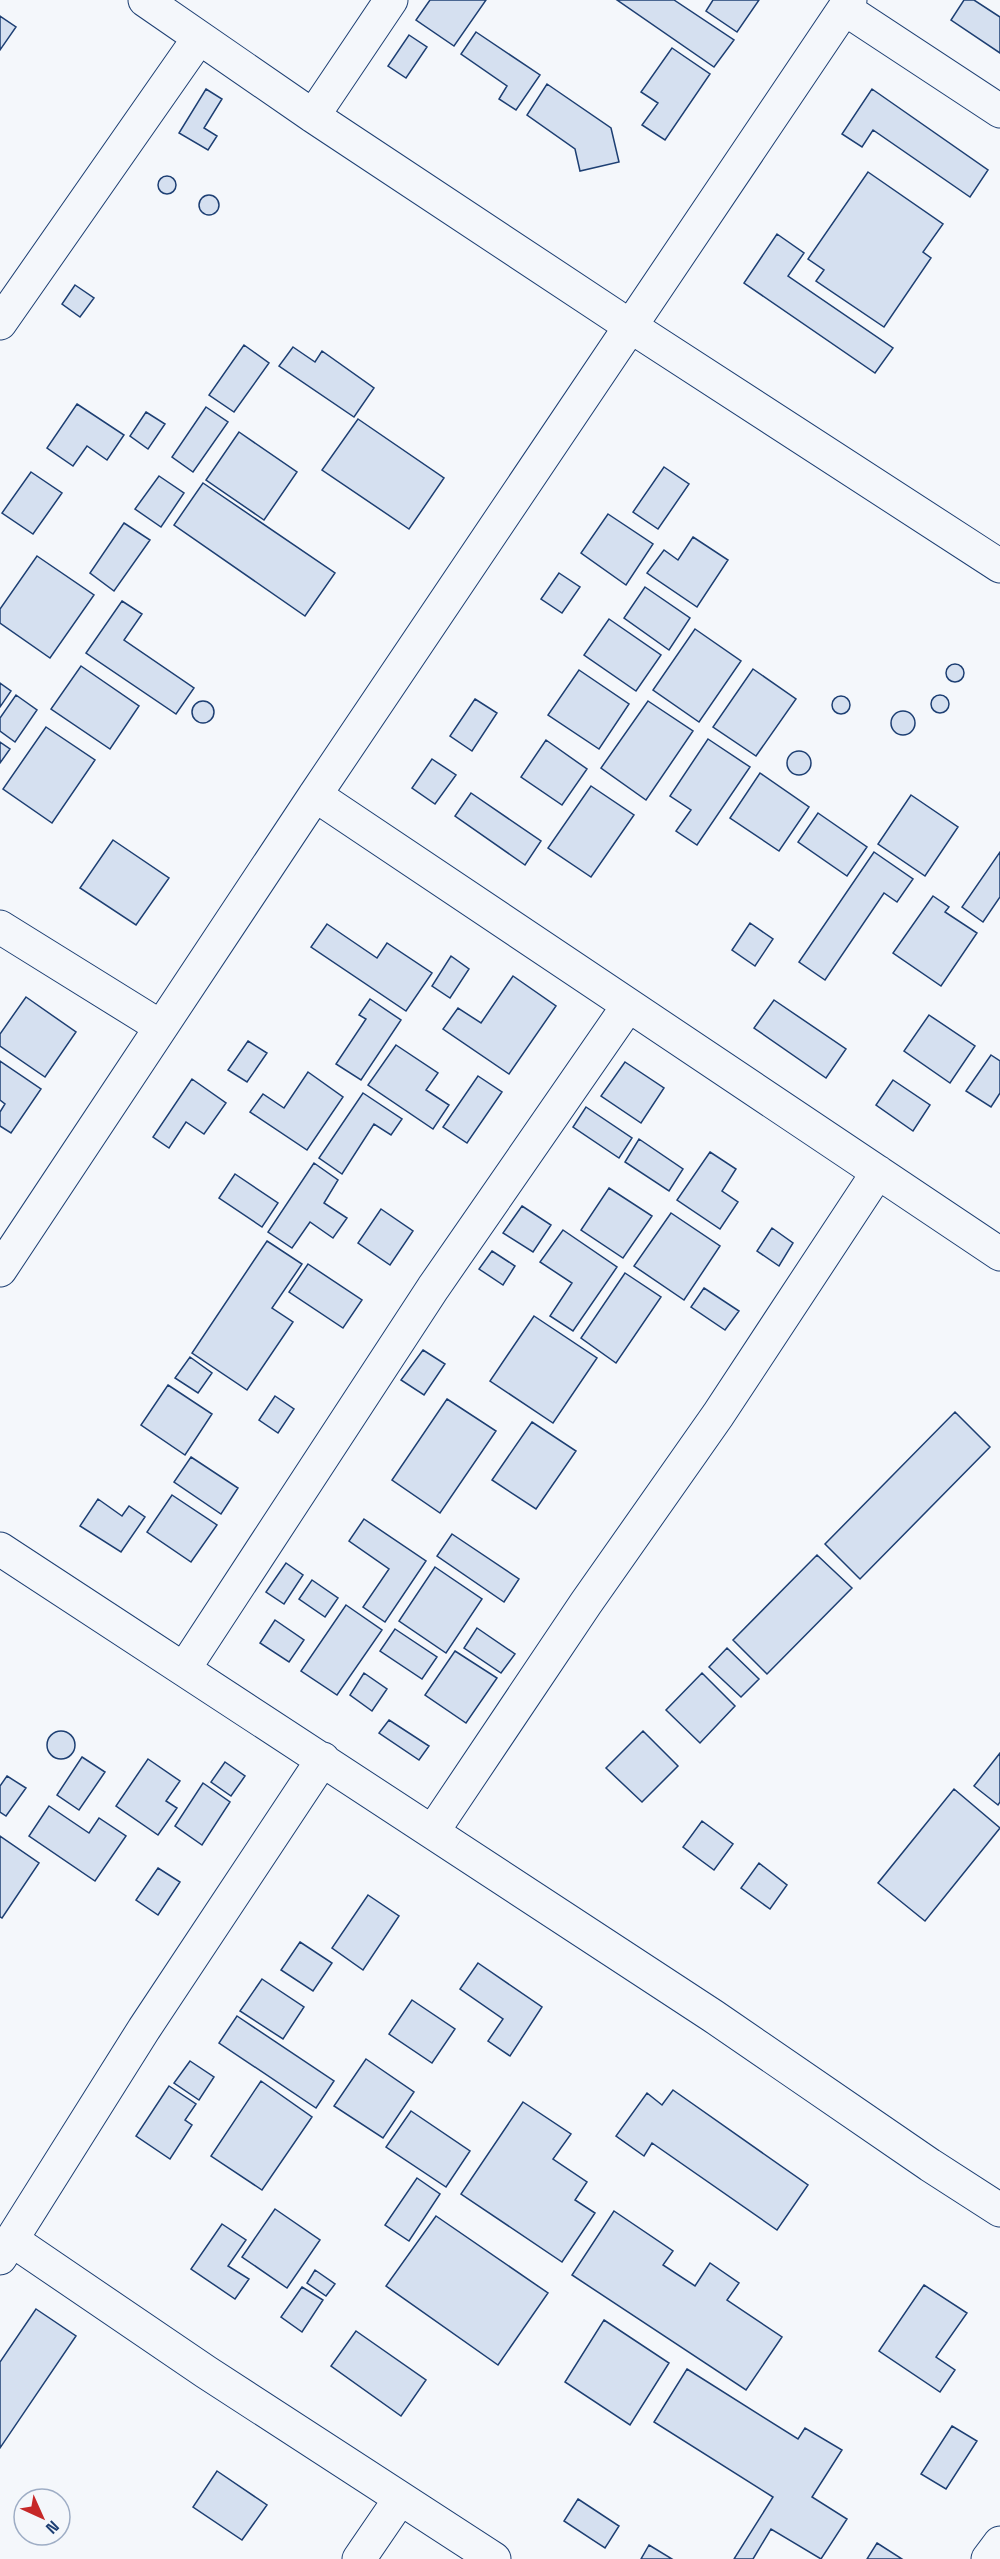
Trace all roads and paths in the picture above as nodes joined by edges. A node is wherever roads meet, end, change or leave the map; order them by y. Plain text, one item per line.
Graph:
1 (145, 0) edge
2 (391, 0) edge
3 (848, 4) edge
4 (199, 38) junction
5 (1000, 111) edge
6 (313, 116) junction
7 (0, 323) edge
8 (630, 326) junction
9 (1000, 566) edge
10 (315, 795) junction
11 (0, 927) edge
12 (628, 1006) junction
13 (161, 1027) junction
14 (878, 1173) junction
15 (1000, 1254) edge
16 (0, 1270) edge
17 (0, 1549) edge
18 (184, 1669) junction
19 (323, 1759) junction
20 (433, 1831) junction
21 (1000, 2210) edge
22 (6, 2249) edge
23 (400, 2499) junction
24 (1000, 2542) edge
25 (359, 2559) edge
26 (494, 2559) edge
27 (988, 2559) edge

1 - 4 street
2 - 6 street
3 - 5 street
3 - 8 street
4 - 6 street
4 - 7 street
6 - 8 street
8 - 9 street
8 - 10 street
10 - 12 street
10 - 13 street
11 - 13 street
12 - 14 street
12 - 18 street
13 - 16 street
14 - 15 street
14 - 20 street
17 - 18 street
18 - 19 street
19 - 20 street
19 - 22 street
20 - 21 street
22 - 23 street
23 - 25 street
23 - 26 street
24 - 27 street

